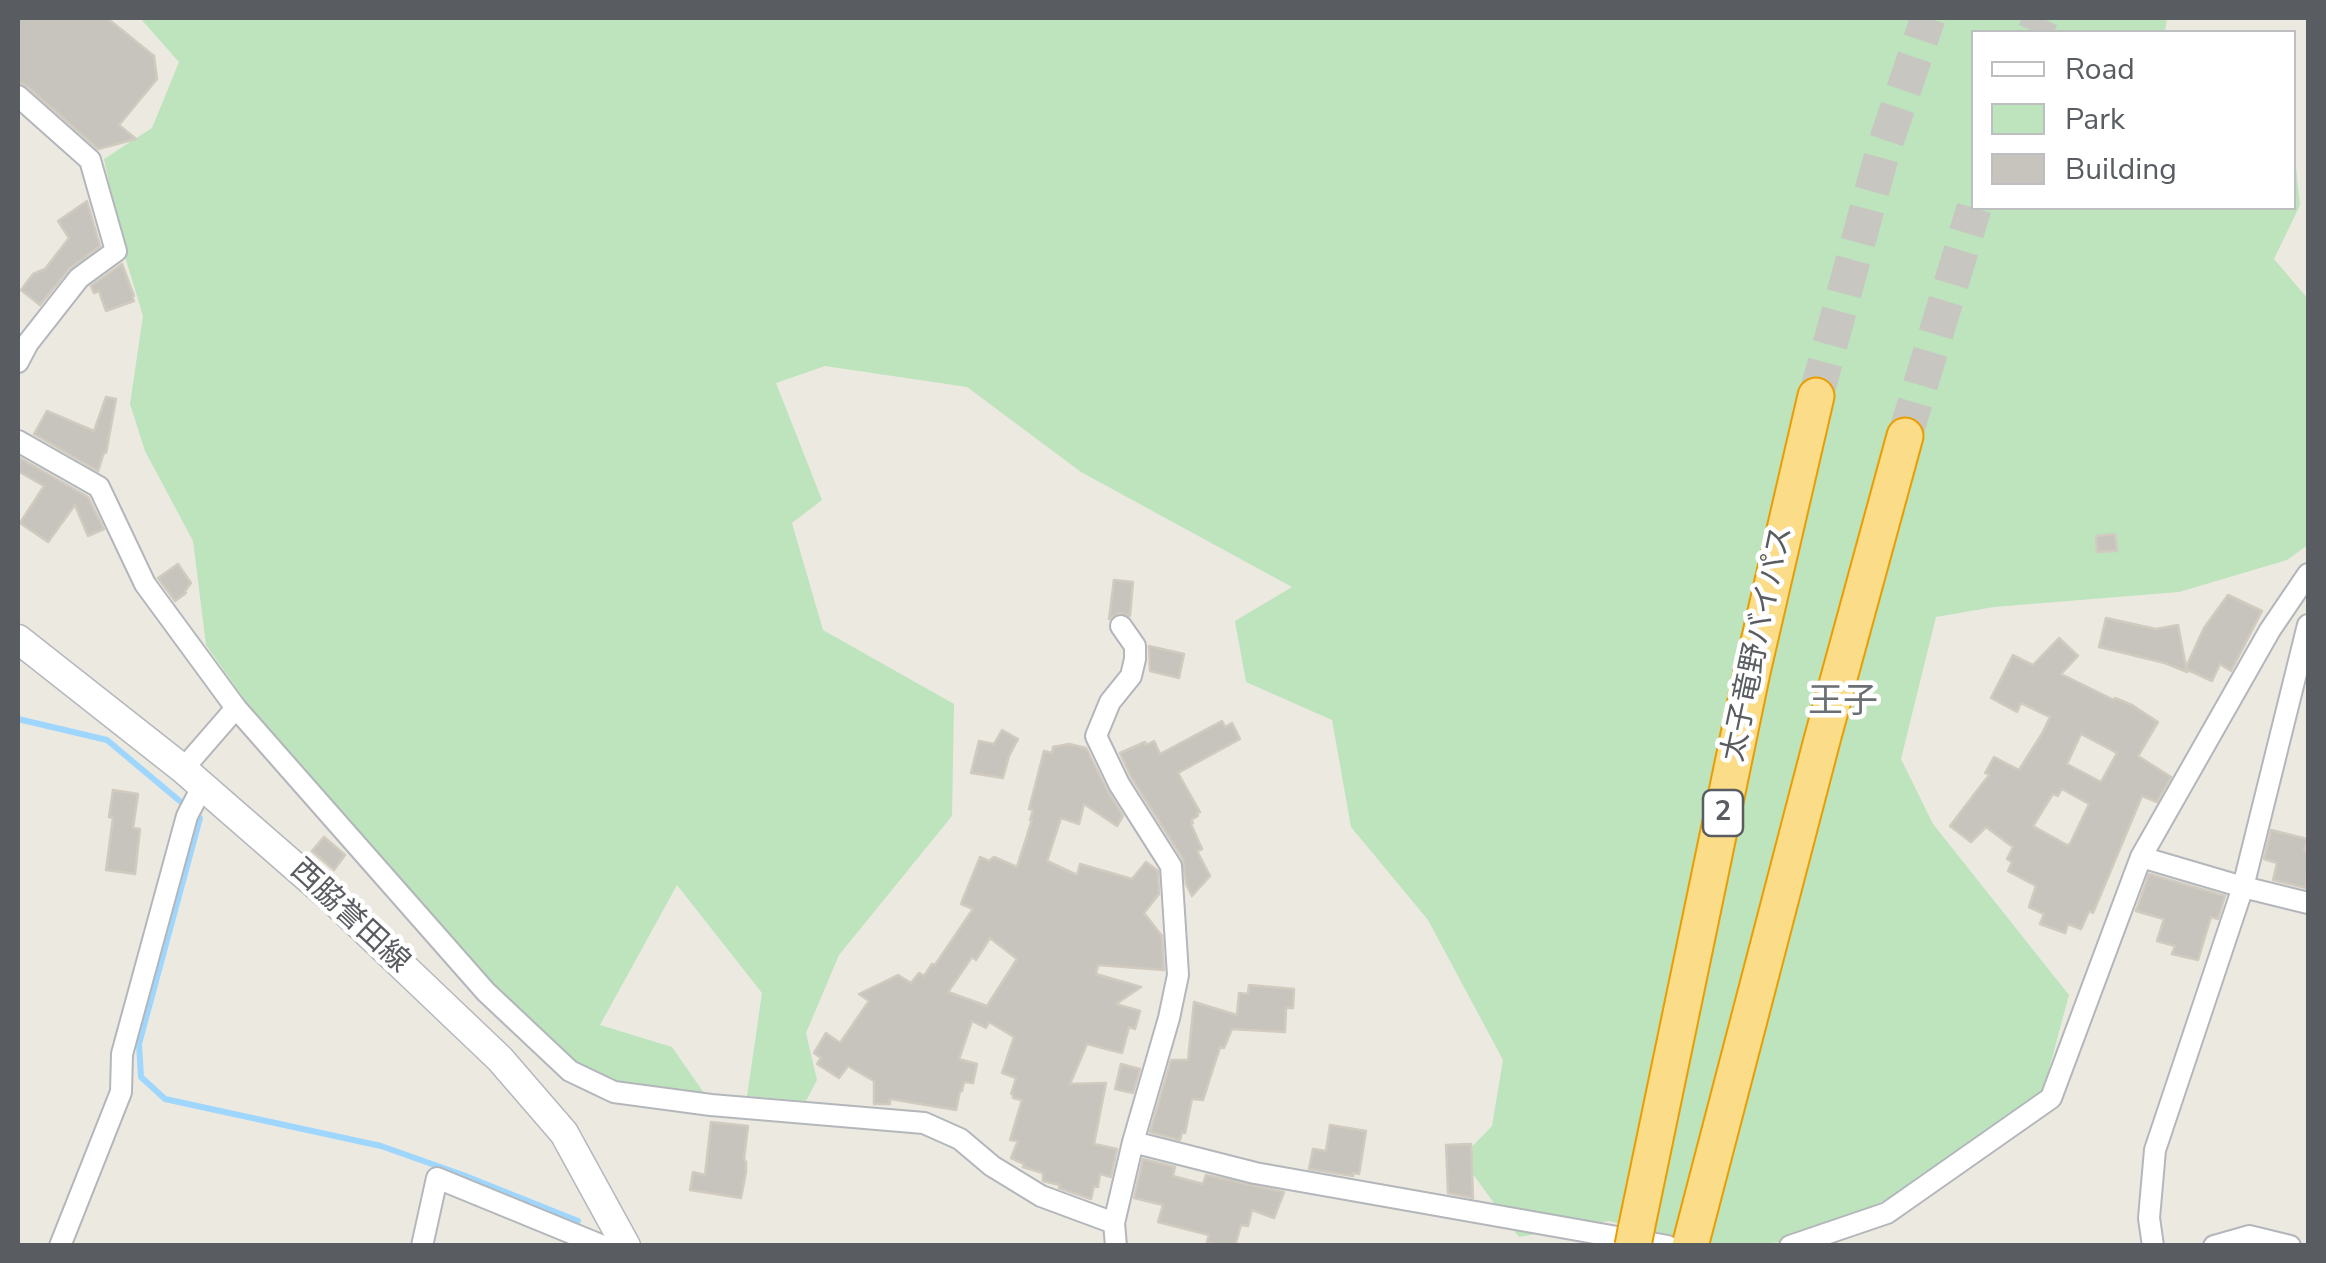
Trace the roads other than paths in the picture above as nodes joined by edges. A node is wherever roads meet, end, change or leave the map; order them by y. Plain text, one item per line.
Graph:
1 (18, 96) edge
2 (18, 362) edge
3 (1816, 396) tunnel mouth
4 (1905, 436) tunnel mouth
5 (18, 441) edge
6 (2308, 574) edge
7 (2308, 624) edge
8 (1121, 626) dead end
9 (18, 639) edge
10 (236, 708) junction
11 (192, 778) junction
12 (2142, 857) junction
13 (2243, 887) junction
14 (2308, 903) edge
15 (1133, 1142) junction
16 (1114, 1223) junction
17 (1648, 1240) edge
18 (60, 1246) edge
19 (422, 1246) edge
20 (603, 1246) edge
21 (626, 1246) edge
22 (1116, 1246) edge
23 (1790, 1246) edge
24 (2153, 1246) edge
25 (2214, 1246) edge
26 (2290, 1246) edge

1 - 2 street
3 - 17 highway, 太子竜野バイパス / 2
4 - 17 highway
5 - 10 street
6 - 12 street
7 - 13 street
8 - 15 street
9 - 11 main road, 西脇誉田線
10 - 11 street
10 - 16 street
11 - 18 street
11 - 21 main road, 西脇誉田線
12 - 13 street
12 - 23 street
13 - 14 street
13 - 24 street
15 - 16 street
15 - 17 street
16 - 22 street
19 - 20 street
25 - 26 street

